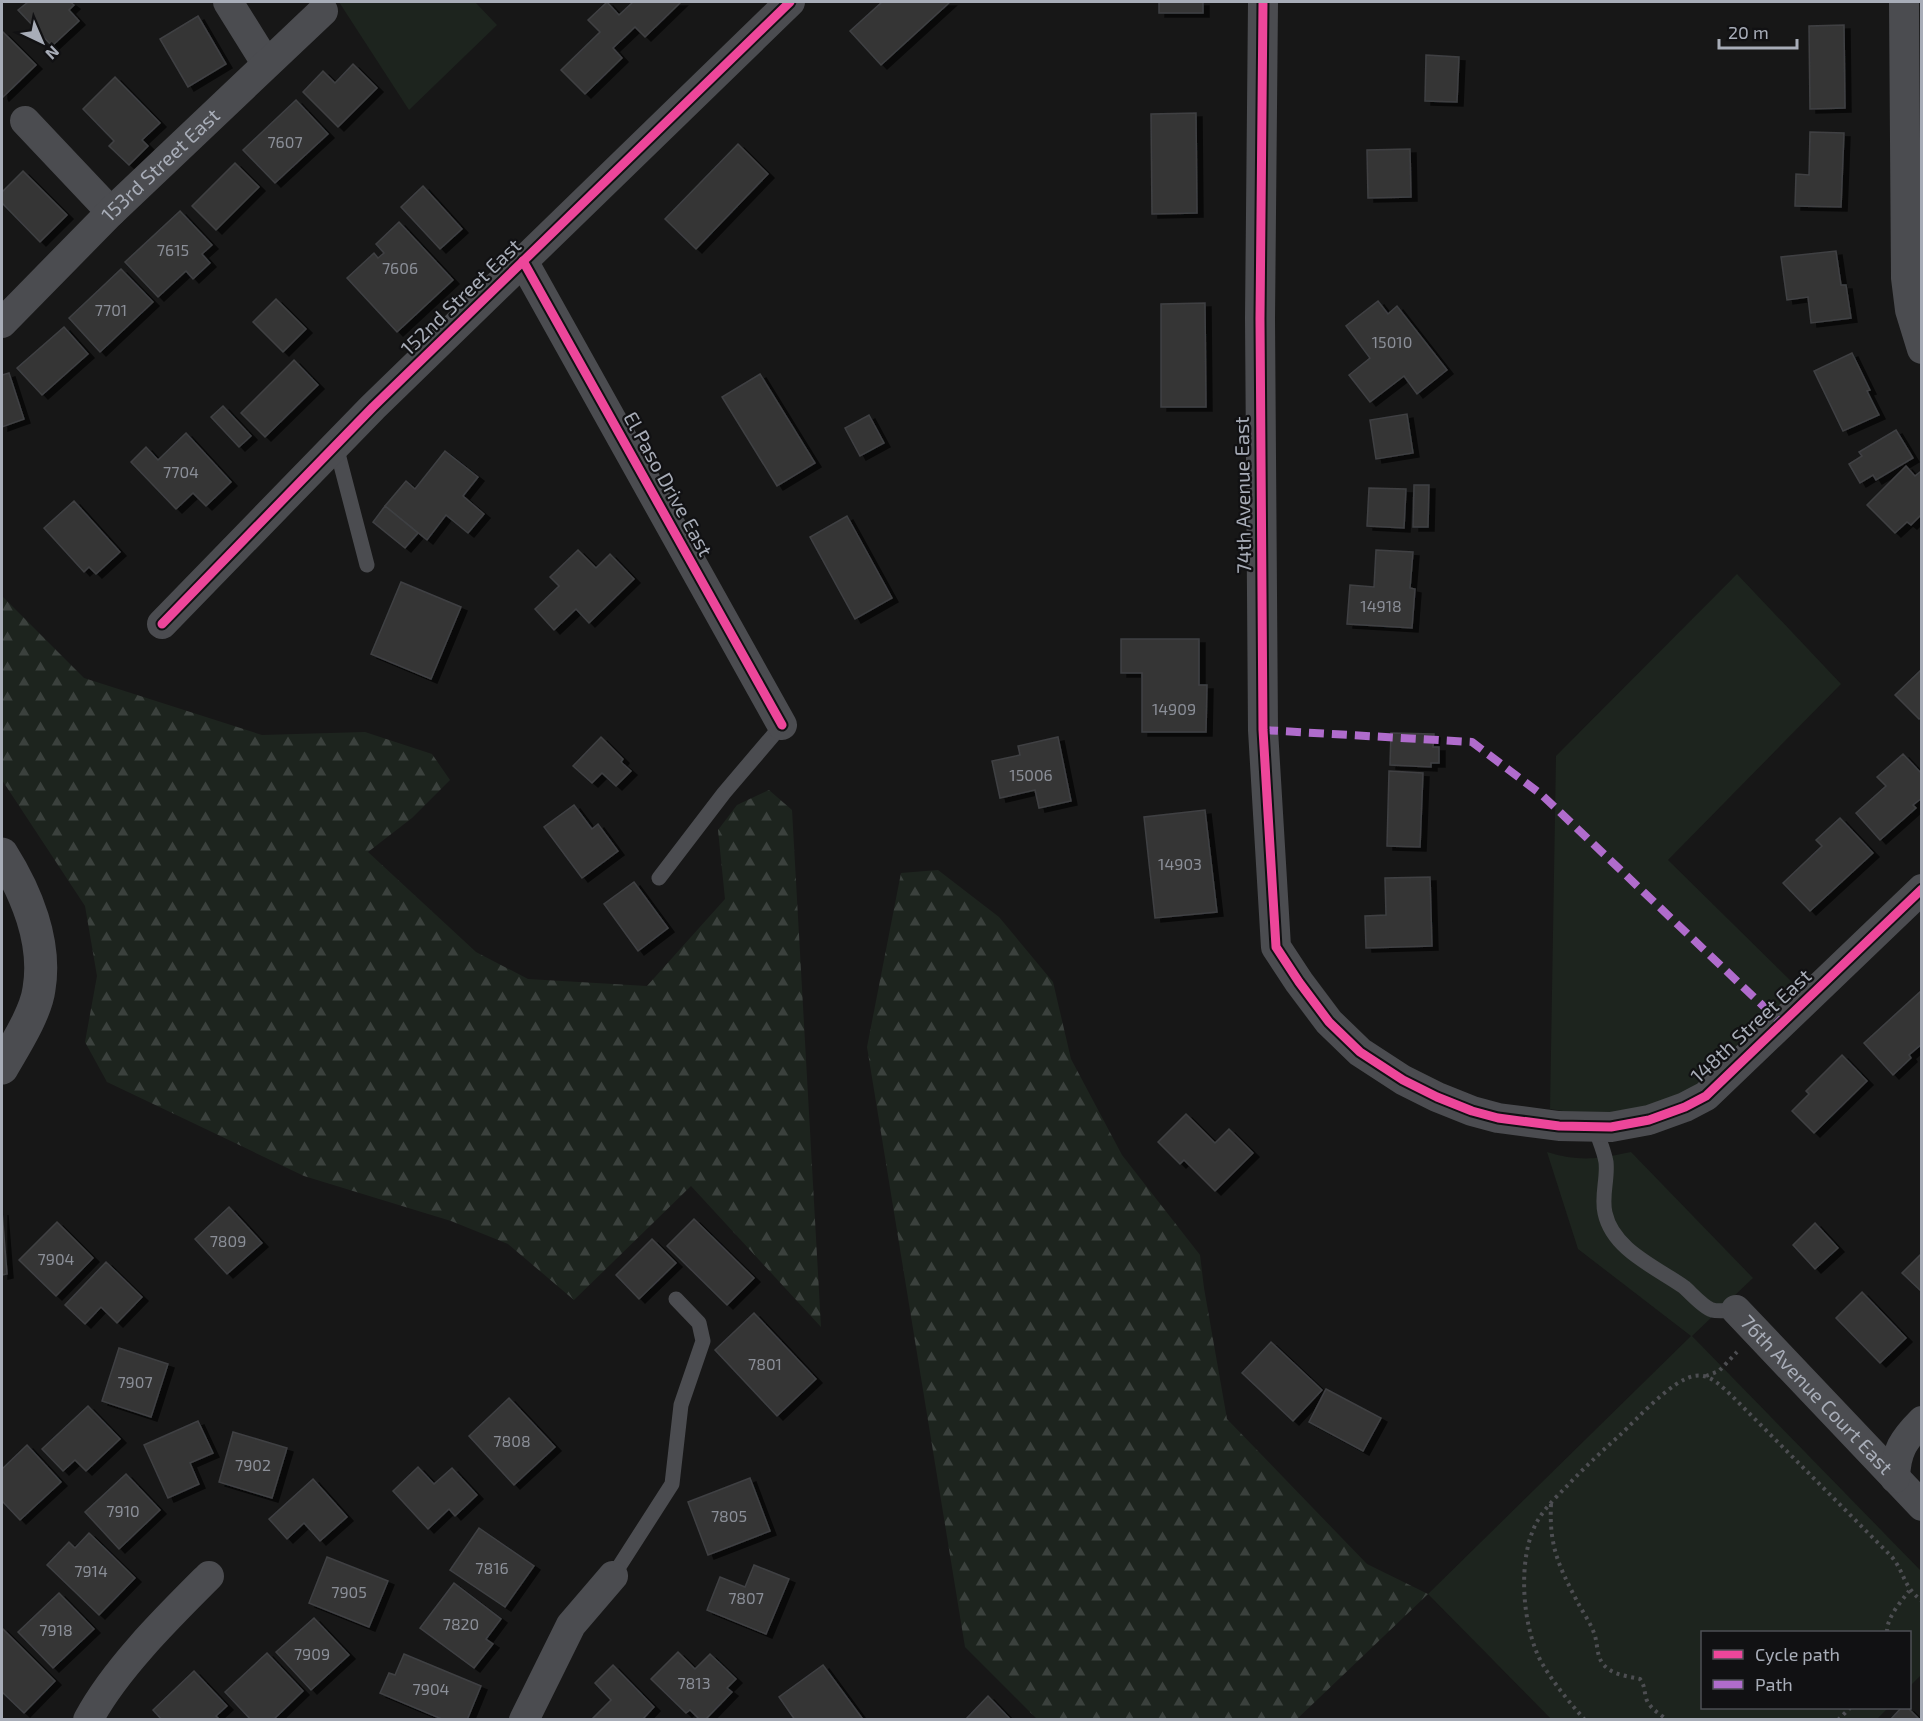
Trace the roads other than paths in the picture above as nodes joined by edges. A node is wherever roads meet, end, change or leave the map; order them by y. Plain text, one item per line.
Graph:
1 (228, 2) edge
2 (790, 2) edge
3 (1263, 2) edge
4 (1904, 2) edge
5 (323, 11) dead end
6 (266, 63) junction
7 (1913, 116) edge
8 (25, 122) dead end
9 (111, 212) junction
10 (523, 261) junction
11 (2, 323) edge
12 (1922, 349) edge
13 (336, 446) junction
14 (367, 565) dead end
15 (162, 624) dead end
16 (782, 725) joint
17 (2, 854) edge
18 (659, 878) dead end
19 (1922, 890) edge
20 (1299, 982) joint
21 (2, 1068) edge
22 (1595, 1126) junction
23 (676, 1299) dead end
24 (1736, 1310) joint
25 (1922, 1421) edge
26 (1895, 1478) junction
27 (1922, 1506) edge
28 (209, 1576) dead end
29 (613, 1576) joint
30 (88, 1719) edge
31 (524, 1719) edge

1 - 6 street
2 - 10 street, 152nd Street East
3 - 20 street, 74th Avenue East
4 - 7 street
5 - 6 street, 153rd Street East
6 - 9 street, 153rd Street East
7 - 12 street
8 - 9 street
9 - 11 street, 153rd Street East
10 - 13 street, 152nd Street East
10 - 16 street, El Paso Drive East
13 - 14 lane
13 - 15 street, 152nd Street East
16 - 18 lane
17 - 21 street
19 - 22 street, 148th Street East
20 - 22 street, 148th Street East
22 - 24 lane
23 - 29 lane
24 - 26 street, 76th Avenue Court East
25 - 26 street
26 - 27 street, 76th Avenue Court East
28 - 30 street
29 - 31 street

